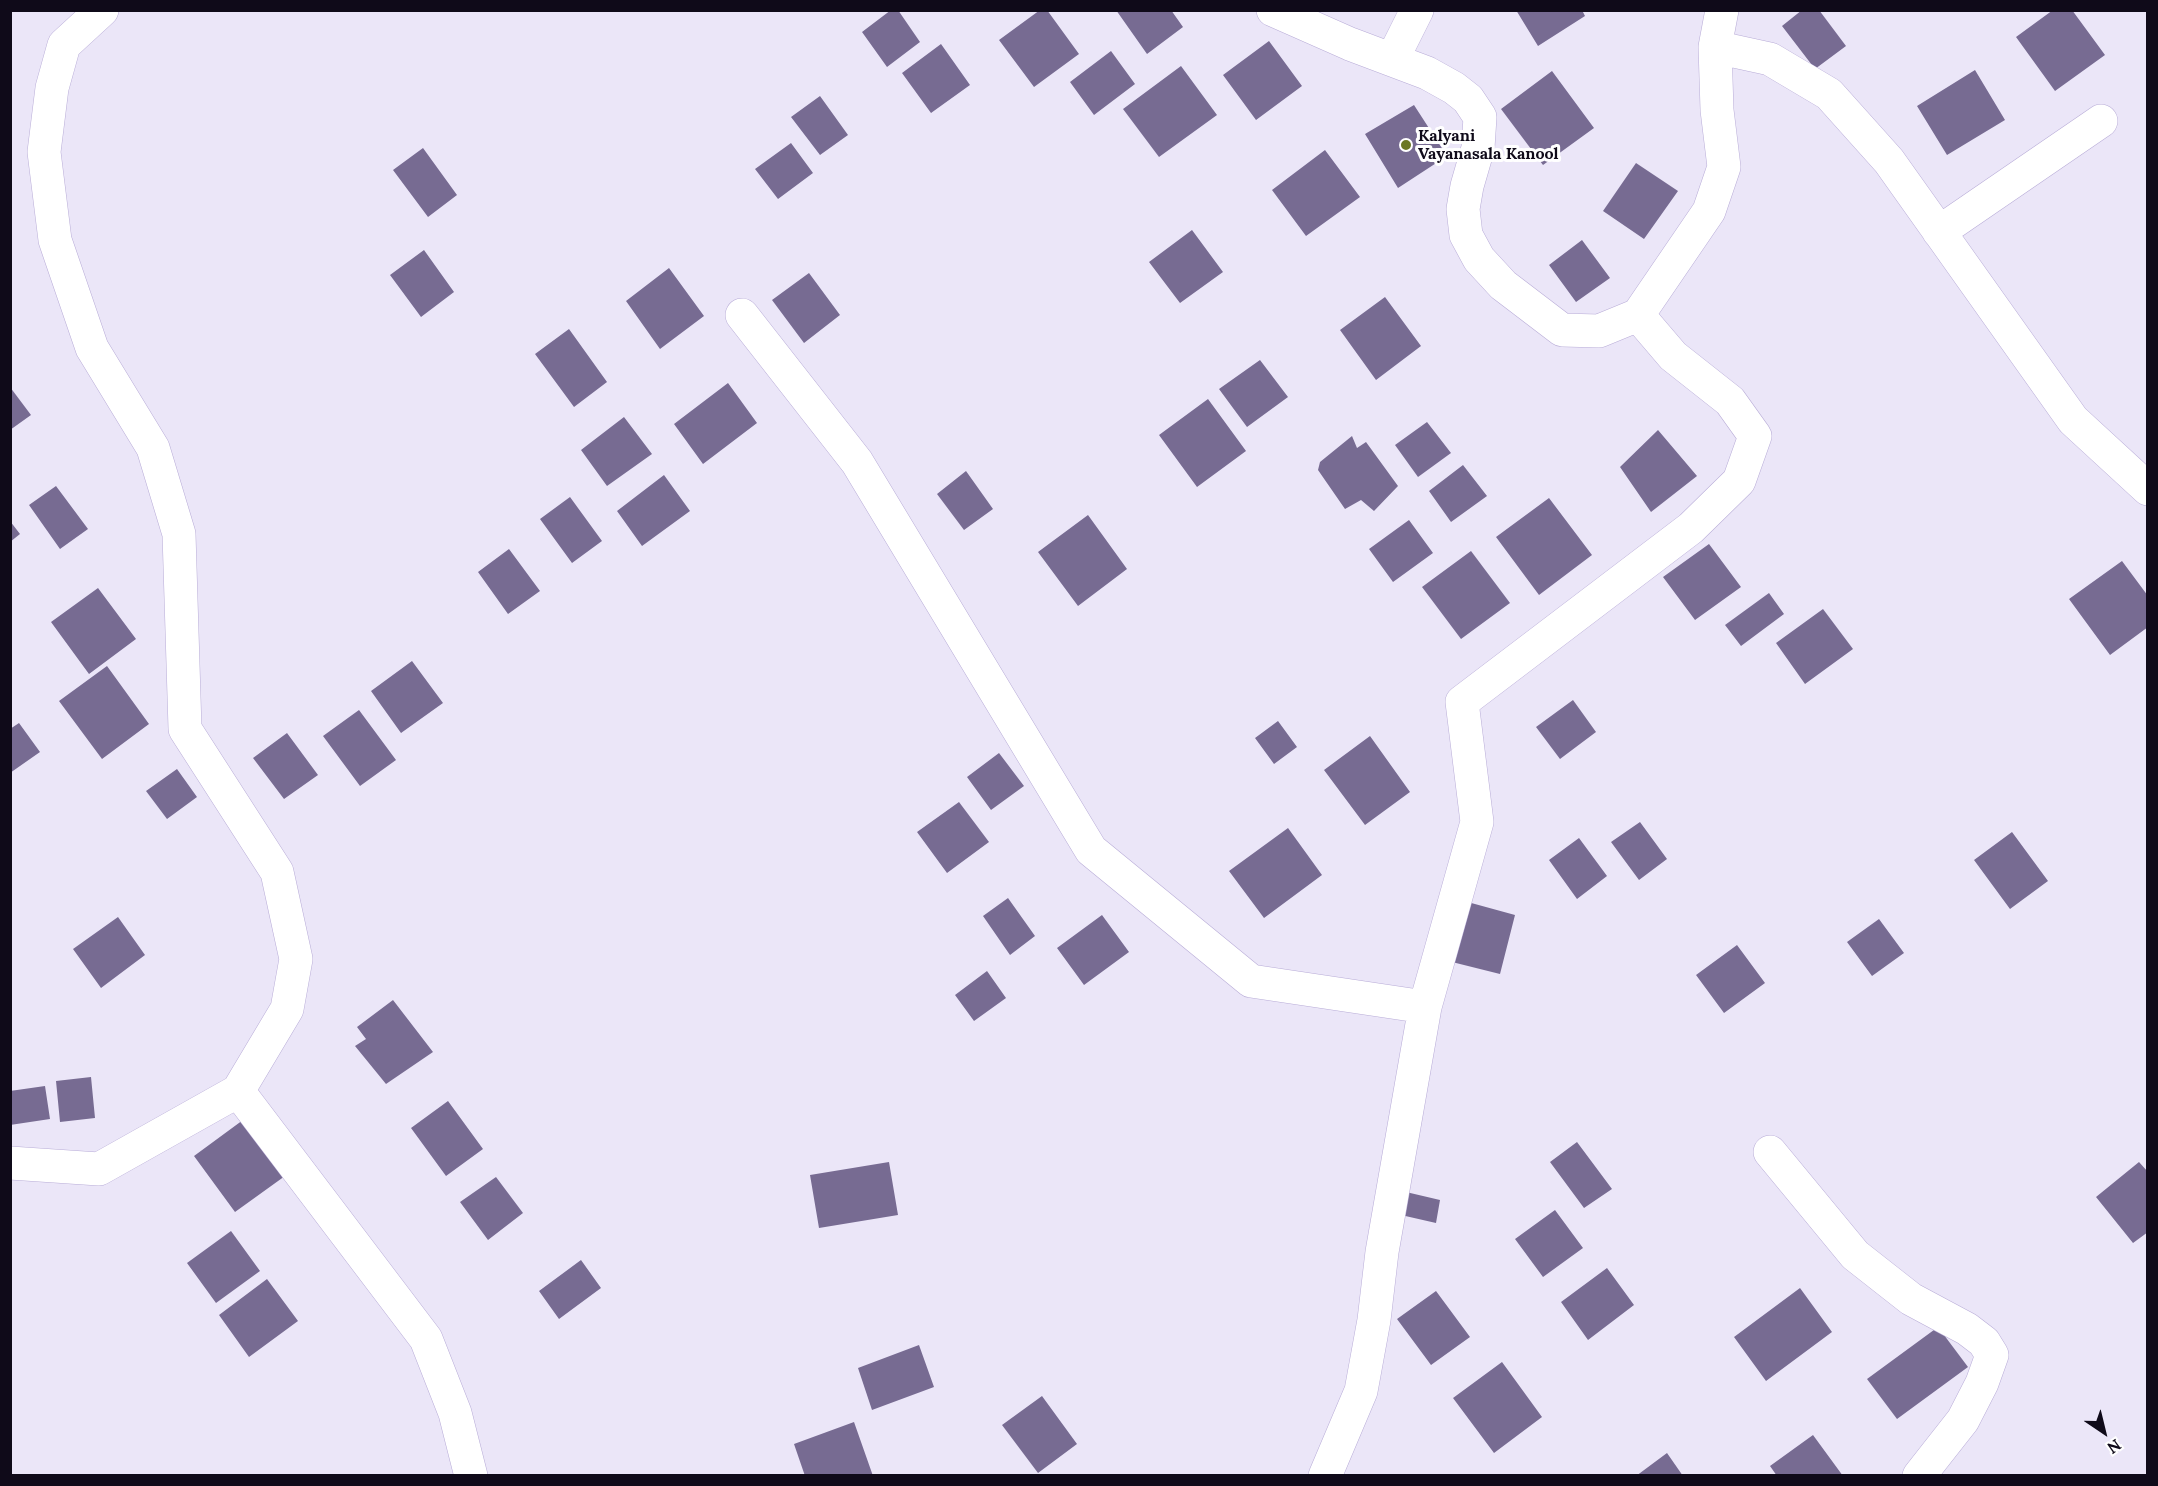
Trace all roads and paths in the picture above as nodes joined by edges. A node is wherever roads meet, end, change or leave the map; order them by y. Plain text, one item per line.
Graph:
1 (102, 10) edge
2 (1273, 10) edge
3 (1417, 10) edge
4 (1722, 10) edge
5 (1715, 47) junction
6 (1393, 58) junction
7 (2101, 121) dead end
8 (1939, 232) junction
9 (742, 315) dead end
10 (1638, 315) junction
11 (2148, 489) edge
12 (1425, 1007) junction
13 (238, 1091) junction
14 (1770, 1152) dead end
15 (10, 1163) edge
16 (471, 1476) edge
17 (1325, 1476) edge
18 (1919, 1476) edge

1 - 13 street
2 - 6 street
3 - 6 street
4 - 5 street
5 - 8 street
5 - 10 street
6 - 10 street
7 - 8 street
8 - 11 street
9 - 12 street
10 - 12 street
12 - 17 street
13 - 15 street
13 - 16 street
14 - 18 street

